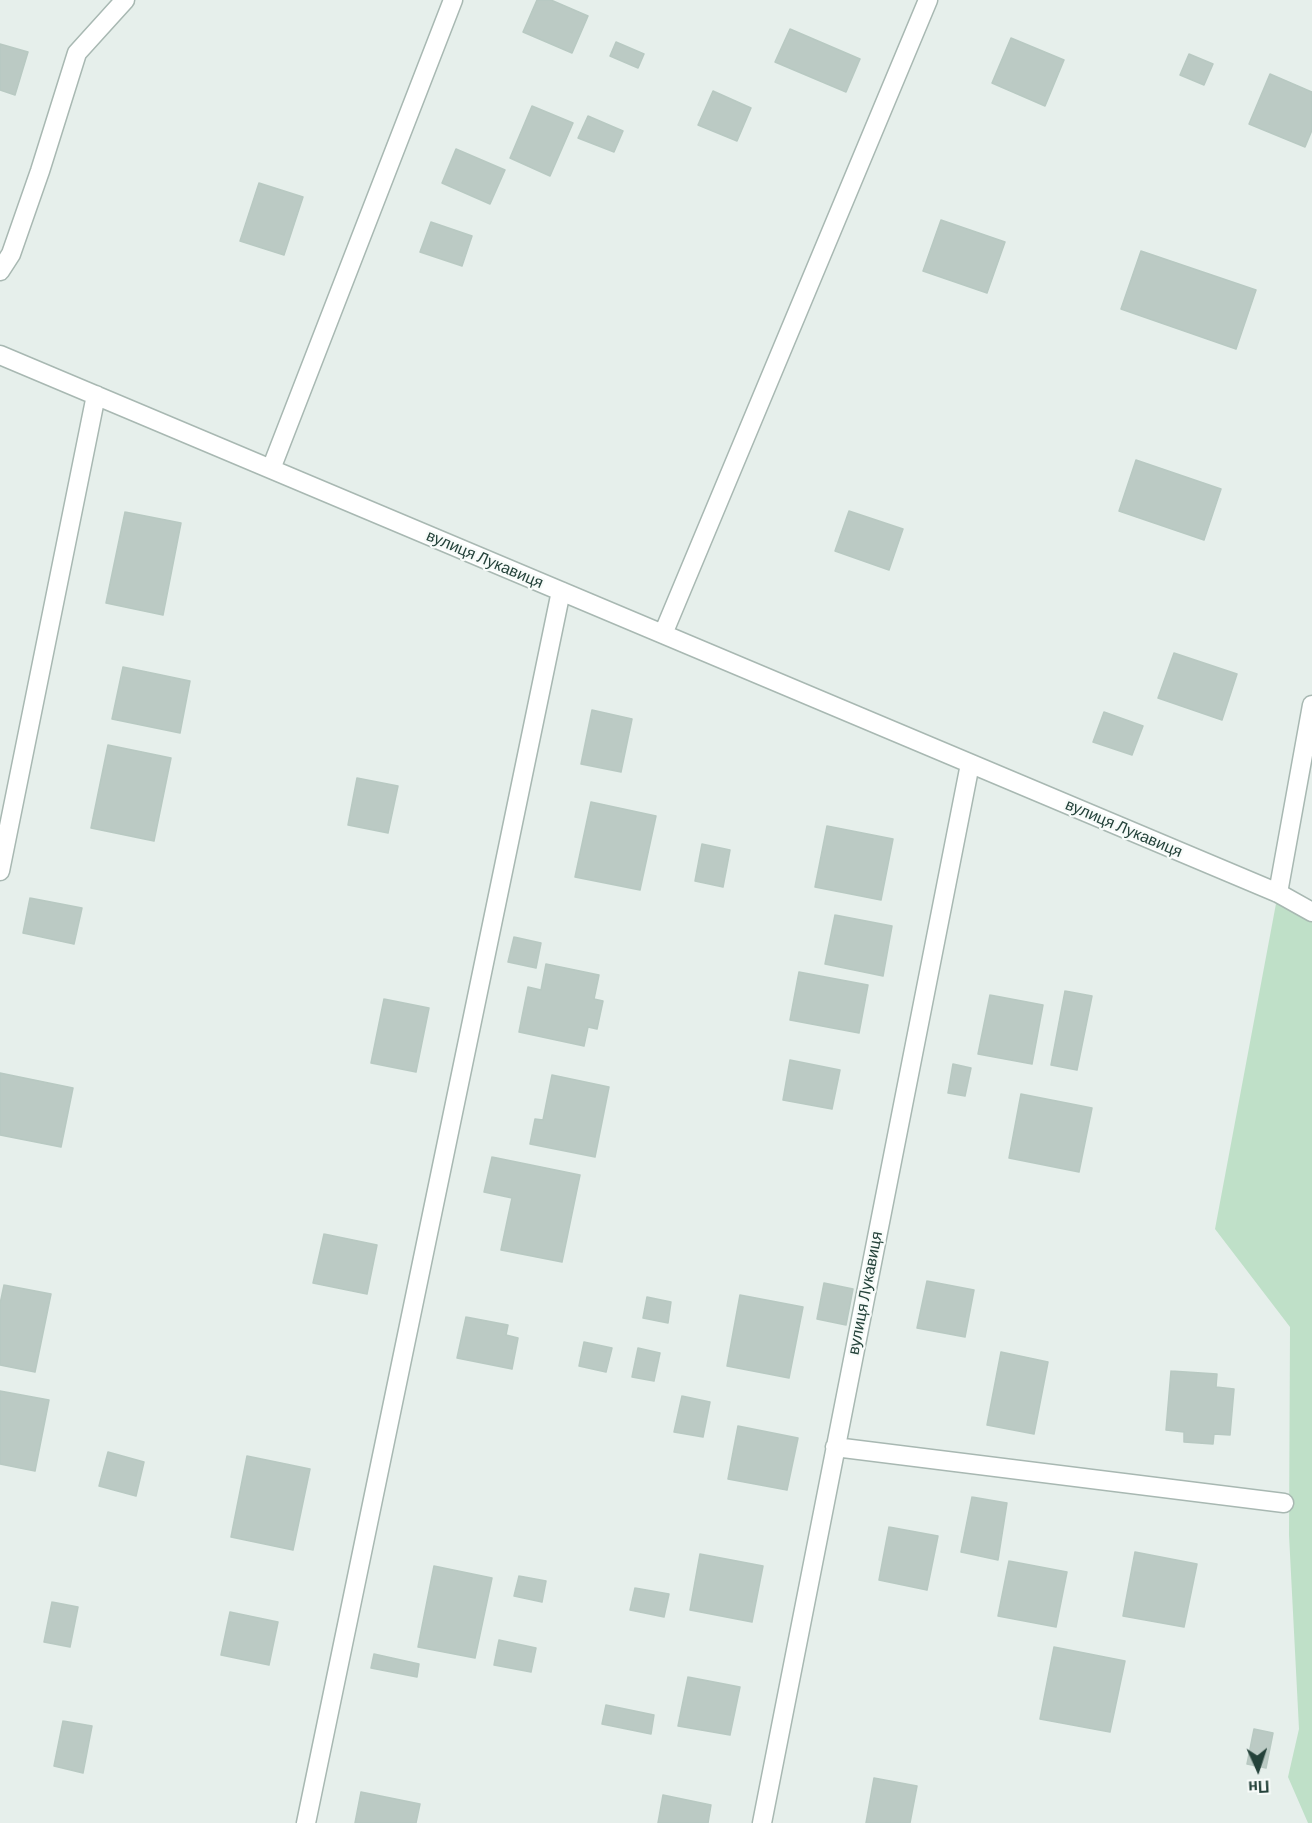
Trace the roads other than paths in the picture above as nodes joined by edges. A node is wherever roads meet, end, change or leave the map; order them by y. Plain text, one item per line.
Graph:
1 (125, 0) edge
2 (453, 0) edge
3 (928, 0) edge
4 (0, 272) edge
5 (0, 355) edge
6 (96, 395) junction
7 (271, 469) junction
8 (561, 591) junction
9 (663, 634) junction
10 (1312, 705) edge
11 (969, 764) junction
12 (0, 871) edge
13 (1278, 892) junction
14 (1312, 912) edge
15 (835, 1447) junction
16 (1284, 1503) dead end
17 (306, 1823) edge
18 (762, 1823) edge

1 - 4 street
2 - 7 street
3 - 9 street
5 - 6 street, вулиця Лукавиця
6 - 7 street, вулиця Лукавиця
6 - 12 street
7 - 8 street, вулиця Лукавиця
8 - 9 street, вулиця Лукавиця
8 - 17 street
9 - 11 street, вулиця Лукавиця
10 - 13 street
11 - 13 street, вулиця Лукавиця
11 - 15 street, вулиця Лукавиця
13 - 14 street, вулиця Лукавиця
15 - 16 street
15 - 18 street, вулиця Лукавиця

